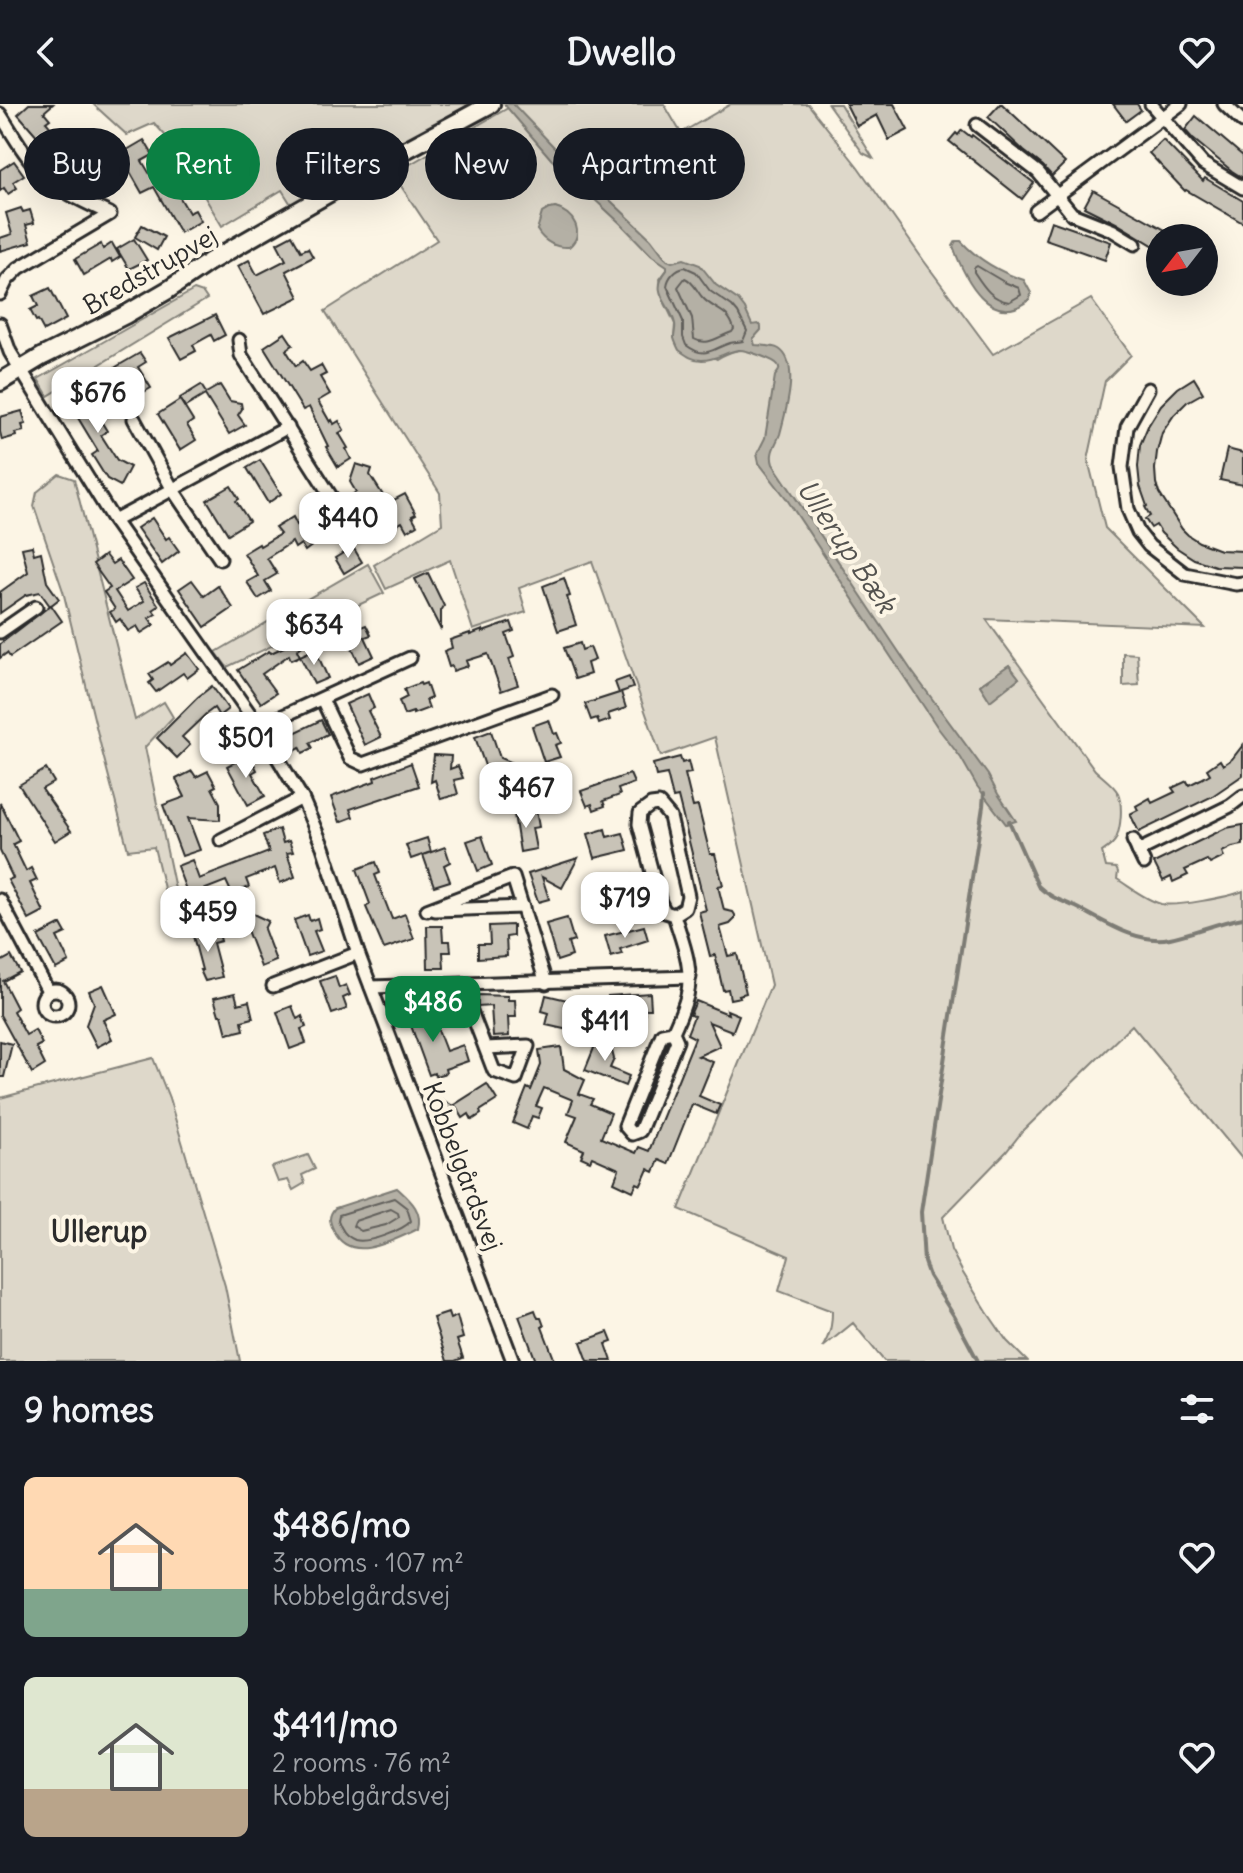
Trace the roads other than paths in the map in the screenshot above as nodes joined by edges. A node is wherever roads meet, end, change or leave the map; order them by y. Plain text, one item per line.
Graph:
1 (491, 104) edge
2 (1151, 104) edge
3 (1181, 104) edge
4 (1224, 104) edge
5 (0, 114) edge
6 (1161, 118) junction
7 (1243, 122) edge
8 (977, 125) dead end
9 (1243, 188) edge
10 (1056, 196) junction
11 (1036, 211) dead end
12 (1135, 244) dead end
13 (0, 294) edge
14 (0, 324) edge
15 (239, 340) dead end
16 (20, 370) junction
17 (0, 382) edge
18 (1148, 389) dead end
19 (134, 419) dead end
20 (288, 427) junction
21 (173, 490) junction
22 (339, 509) dead end
23 (114, 521) junction
24 (220, 559) dead end
25 (1243, 583) edge
26 (36, 607) dead end
27 (0, 632) edge
28 (410, 658) dead end
29 (552, 695) dead end
30 (322, 699) junction
31 (259, 727) junction
32 (1243, 796) edge
33 (302, 798) junction
34 (1243, 804) edge
35 (1230, 806) junction
36 (221, 840) dead end
37 (1144, 863) dead end
38 (0, 900) edge
39 (523, 907) junction
40 (674, 915) junction
41 (358, 953) junction
42 (690, 977) junction
43 (546, 983) junction
44 (461, 985) junction
45 (273, 986) dead end
46 (371, 987) junction
47 (48, 991) dead end
48 (673, 1032) junction
49 (485, 1048) dead end
50 (513, 1361) edge

1 - 16 street, Bredstrupvej
2 - 6 street
3 - 6 street
4 - 7 street
5 - 13 street
6 - 9 street
6 - 10 street
8 - 10 street
10 - 11 street
10 - 12 street
14 - 16 street, Kobbelgårdsvej
15 - 20 street
16 - 17 street, Bredstrupvej
16 - 23 street, Kobbelgårdsvej
18 - 25 street
19 - 21 street
20 - 21 street
20 - 22 street
21 - 23 street
21 - 24 street
23 - 31 street, Kobbelgårdsvej
26 - 27 street
28 - 30 street
29 - 30 street
30 - 31 street
31 - 33 street, Kobbelgårdsvej
32 - 35 street
33 - 36 street
33 - 41 street, Kobbelgårdsvej
34 - 35 street
35 - 37 street
38 - 47 street
39 - 39 street
39 - 43 street
40 - 40 street
40 - 42 street
41 - 45 street
41 - 46 street, Kobbelgårdsvej
42 - 43 street
42 - 48 street
43 - 44 street
44 - 46 street
44 - 49 street
46 - 50 street, Kobbelgårdsvej
48 - 48 street

